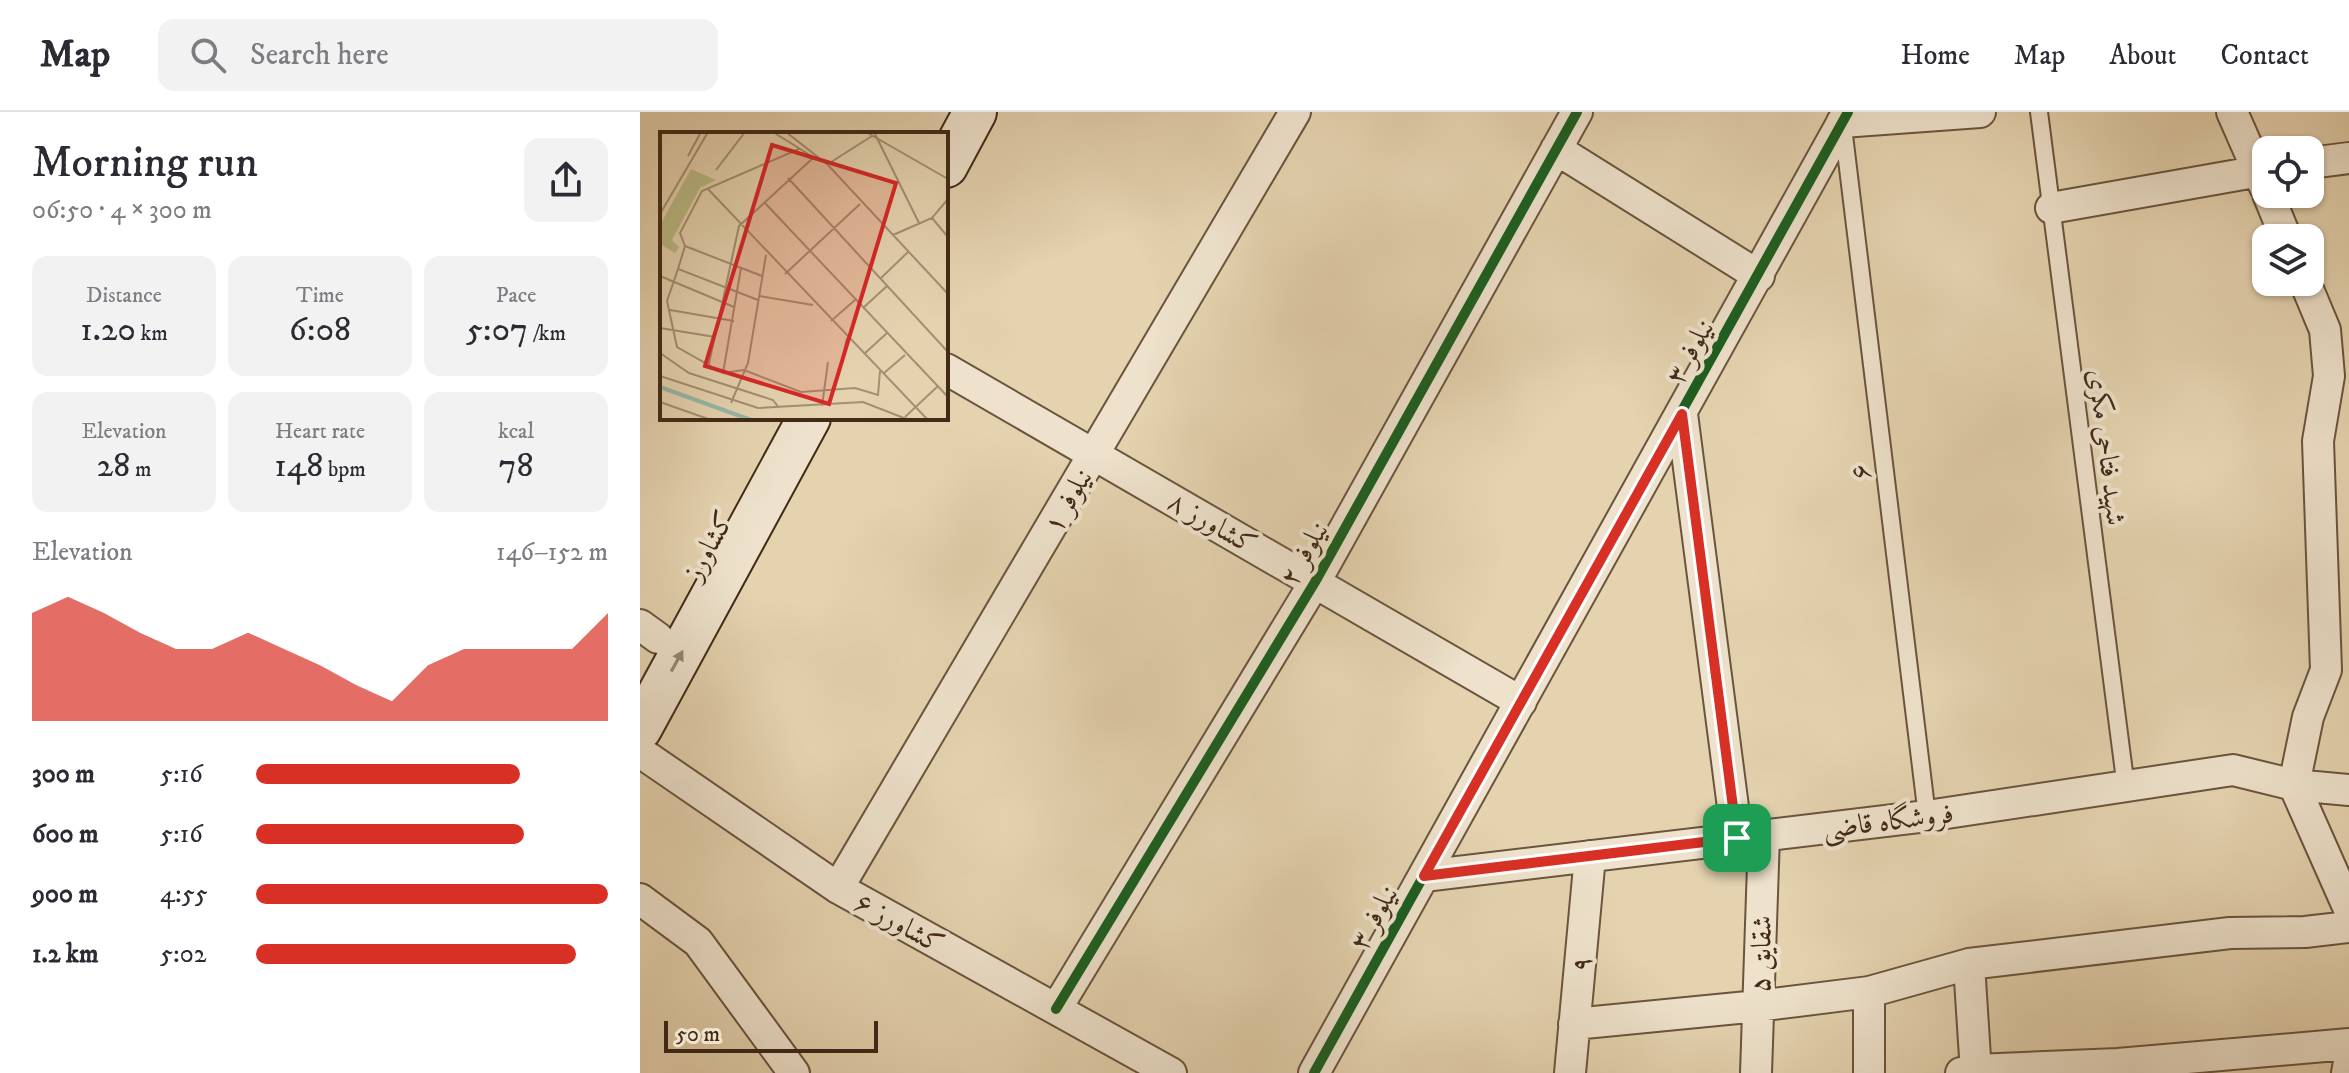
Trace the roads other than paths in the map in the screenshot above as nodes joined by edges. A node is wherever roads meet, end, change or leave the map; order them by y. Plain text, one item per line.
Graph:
1 (948, 112) edge
2 (975, 112) edge
3 (1295, 112) edge
4 (1577, 112) edge
5 (1980, 112) edge
6 (2039, 112) edge
7 (2232, 112) edge
8 (1845, 117) edge
9 (937, 132) edge
10 (1556, 149) junction
11 (2252, 155) edge
12 (2349, 158) edge
13 (2324, 161) edge
14 (948, 162) edge
15 (2252, 183) edge
16 (2051, 208) junction
17 (1759, 276) junction
18 (2311, 296) edge
19 (948, 370) edge
20 (1682, 414) junction
21 (778, 420) edge
22 (808, 420) edge
23 (1094, 453) junction
24 (1315, 582) junction
25 (2338, 670) edge
26 (645, 685) edge
27 (1521, 702) junction
28 (640, 752) edge
29 (2294, 785) junction
30 (2126, 788) junction
31 (2349, 790) edge
32 (1927, 816) junction
33 (1750, 837) junction
34 (1590, 856) junction
35 (1424, 876) junction
36 (838, 888) junction
37 (640, 899) edge
38 (2349, 909) edge
39 (2349, 927) edge
40 (1969, 964) junction
41 (1869, 992) junction
42 (1758, 1006) junction
43 (1056, 1009) junction
44 (1574, 1024) junction
45 (2349, 1044) edge
46 (2349, 1062) edge
47 (2119, 1068) edge
48 (1971, 1072) edge
49 (794, 1073) edge
50 (1171, 1073) edge
51 (1314, 1073) edge
52 (1570, 1073) edge
53 (1756, 1073) edge
54 (1869, 1073) edge
55 (2347, 1073) edge

1 - 9 main road
2 - 14 main road
3 - 23 street, نیلوفر ۱
4 - 10 street, نیلوفر ۲
5 - 8 street
6 - 16 lane, شهید فتاحی مکری
7 - 11 street
8 - 17 street, نیلوفر ۳
8 - 32 lane, ۶
10 - 17 street
10 - 24 street, نیلوفر ۲
12 - 13 street
15 - 16 street
16 - 30 lane, شهید فتاحی مکری
17 - 20 street, نیلوفر ۳
18 - 25 street
19 - 23 street, کشاورز ۸
20 - 27 street, نیلوفر ۳
20 - 33 street, شقایق ۵
21 - 26 main road, کشاورز
26 -> 22 main road
23 - 24 street, کشاورز ۸
23 - 36 street, نیلوفر ۱
24 - 27 street, کشاورز ۸
24 - 43 street, نیلوفر ۲
25 - 29 street
27 - 35 street, نیلوفر ۳
28 - 36 street, کشاورز ۶
29 - 30 street, فروشگاه قاضی
29 - 31 street, فروشگاه قاضی
29 - 38 street
30 - 32 street, فروشگاه قاضی
32 - 33 street, فروشگاه قاضی
33 - 34 street, فروشگاه قاضی
33 - 42 street, شقایق ۵
34 - 35 street, فروشگاه قاضی
34 - 44 street, ۹
35 - 51 street, نیلوفر ۳
36 - 43 street, کشاورز ۶
37 - 49 street
39 - 40 street
40 - 41 street
40 - 48 street
41 - 42 street
41 - 54 street
42 - 44 street
42 - 53 street, شقایق ۵
43 - 50 street, کشاورز ۶
44 - 52 street, ۹
45 - 47 street
46 - 55 street
47 - 48 street

